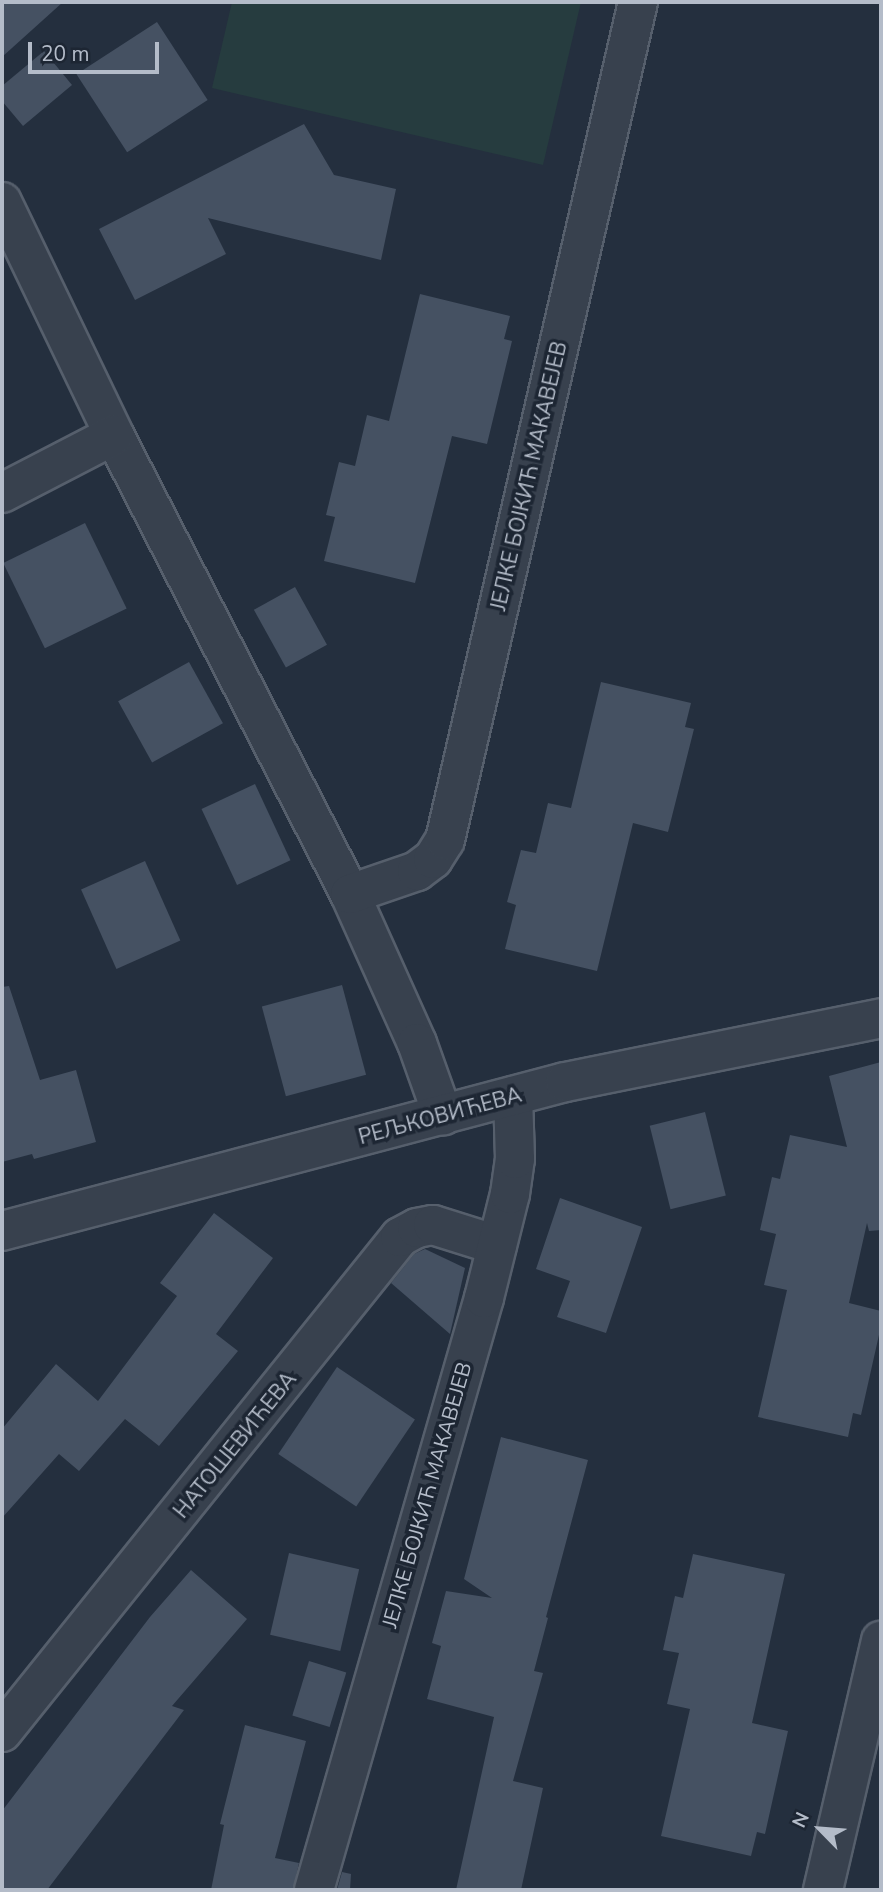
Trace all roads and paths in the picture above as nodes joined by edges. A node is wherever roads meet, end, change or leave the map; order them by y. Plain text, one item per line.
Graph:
1 (638, 2) edge
2 (2, 202) edge
3 (114, 435) junction
4 (2, 493) edge
5 (350, 894) junction
6 (881, 1018) edge
7 (513, 1096) junction
8 (443, 1116) junction
9 (2, 1231) edge
10 (496, 1245) junction
11 (881, 1641) edge
12 (2, 1732) edge
13 (314, 1890) edge
14 (823, 1890) edge

1 - 5 street, ЈЕЛКЕ БОЈКИЋ МАКАВЕЈЕВ
2 - 3 street
3 - 4 street
3 - 5 street
5 - 8 street
6 - 7 street, РЕЉКОВИЋЕВА
7 - 8 street, РЕЉКОВИЋЕВА
7 - 10 street, ЈЕЛКЕ БОЈКИЋ МАКАВЕЈЕВ
8 - 9 street, РЕЉКОВИЋЕВА
10 - 12 street, НАТОШЕВИЋЕВА
10 - 13 street, ЈЕЛКЕ БОЈКИЋ МАКАВЕЈЕВ
11 - 14 street

